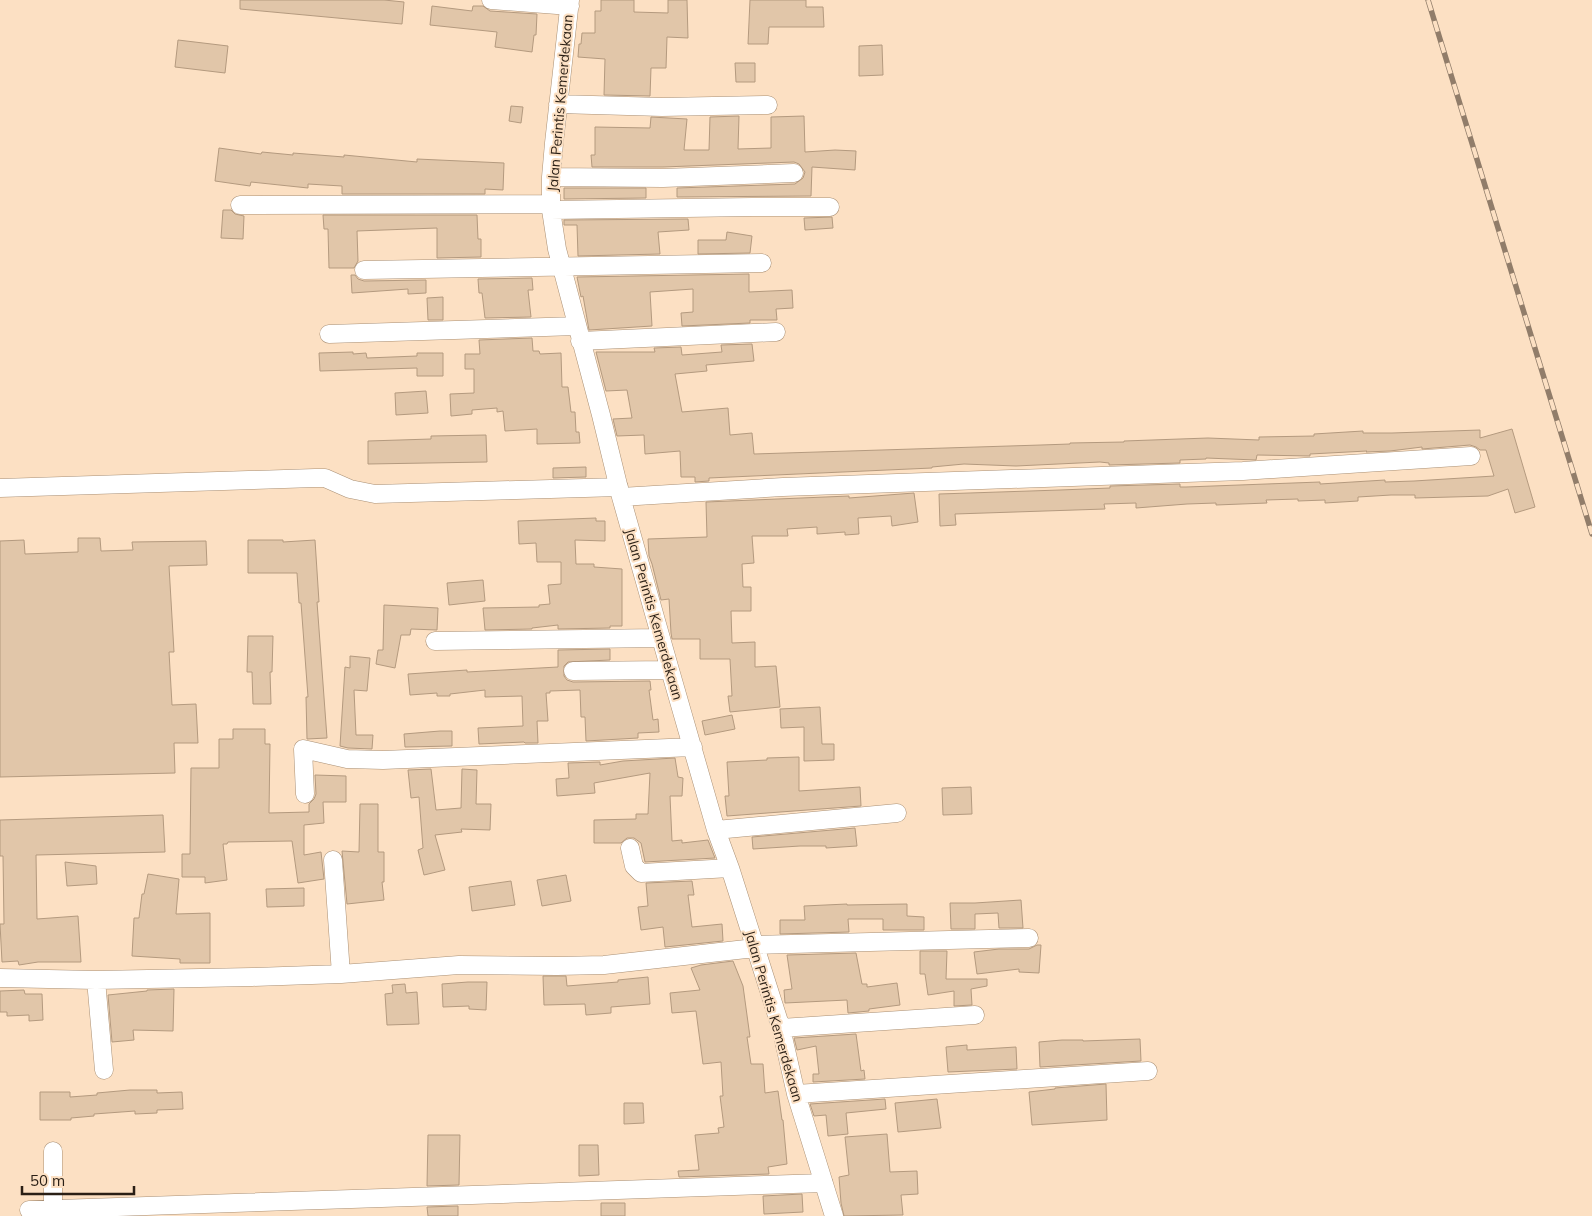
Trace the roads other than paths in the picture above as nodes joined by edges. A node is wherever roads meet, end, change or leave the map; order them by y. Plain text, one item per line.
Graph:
1 (491, 0) edge
2 (570, 3) edge
3 (558, 104) junction
4 (768, 105) dead end
5 (794, 173) dead end
6 (551, 177) junction
7 (240, 205) dead end
8 (551, 207) junction
9 (830, 207) dead end
10 (762, 263) dead end
11 (561, 266) junction
12 (364, 270) dead end
13 (776, 332) dead end
14 (329, 334) dead end
15 (578, 334) junction
16 (1471, 456) dead end
17 (0, 488) edge
18 (620, 492) junction
19 (661, 638) junction
20 (436, 640) dead end
21 (670, 670) junction
22 (573, 671) dead end
23 (693, 748) junction
24 (305, 794) dead end
25 (897, 813) dead end
26 (716, 830) junction
27 (630, 848) dead end
28 (333, 860) dead end
29 (730, 868) junction
30 (1029, 938) dead end
31 (754, 946) junction
32 (341, 974) junction
33 (0, 978) edge
34 (96, 980) junction
35 (975, 1015) dead end
36 (781, 1028) junction
37 (104, 1070) dead end
38 (1148, 1070) dead end
39 (796, 1094) junction
40 (52, 1151) dead end
41 (824, 1183) junction
42 (29, 1210) dead end
43 (53, 1213) edge
44 (834, 1216) edge

1 - 2 street
2 - 3 street, Jalan Perintis Kemerdekaan
3 - 4 street
3 - 6 street, Jalan Perintis Kemerdekaan
5 - 6 street
6 - 8 street, Jalan Perintis Kemerdekaan
7 - 8 street
8 - 9 street
8 - 11 street, Jalan Perintis Kemerdekaan
10 - 11 street
11 - 12 street
11 - 15 street, Jalan Perintis Kemerdekaan
13 - 15 street
14 - 15 street
15 - 18 street, Jalan Perintis Kemerdekaan
16 - 18 street
17 - 18 street
18 - 19 street, Jalan Perintis Kemerdekaan
19 - 20 street
19 - 21 street, Jalan Perintis Kemerdekaan
21 - 22 street
21 - 23 street, Jalan Perintis Kemerdekaan
23 - 24 street
23 - 26 street, Jalan Perintis Kemerdekaan
25 - 26 street
26 - 29 street, Jalan Perintis Kemerdekaan
27 - 29 street
28 - 32 street
29 - 31 street, Jalan Perintis Kemerdekaan
30 - 31 street
31 - 32 street
31 - 36 street, Jalan Perintis Kemerdekaan
32 - 34 street
33 - 34 street
34 - 37 street
35 - 36 street
36 - 39 street, Jalan Perintis Kemerdekaan
38 - 39 street
39 - 41 street, Jalan Perintis Kemerdekaan
40 - 43 street
41 - 43 street
41 - 44 street, Jalan Perintis Kemerdekaan
42 - 43 street

